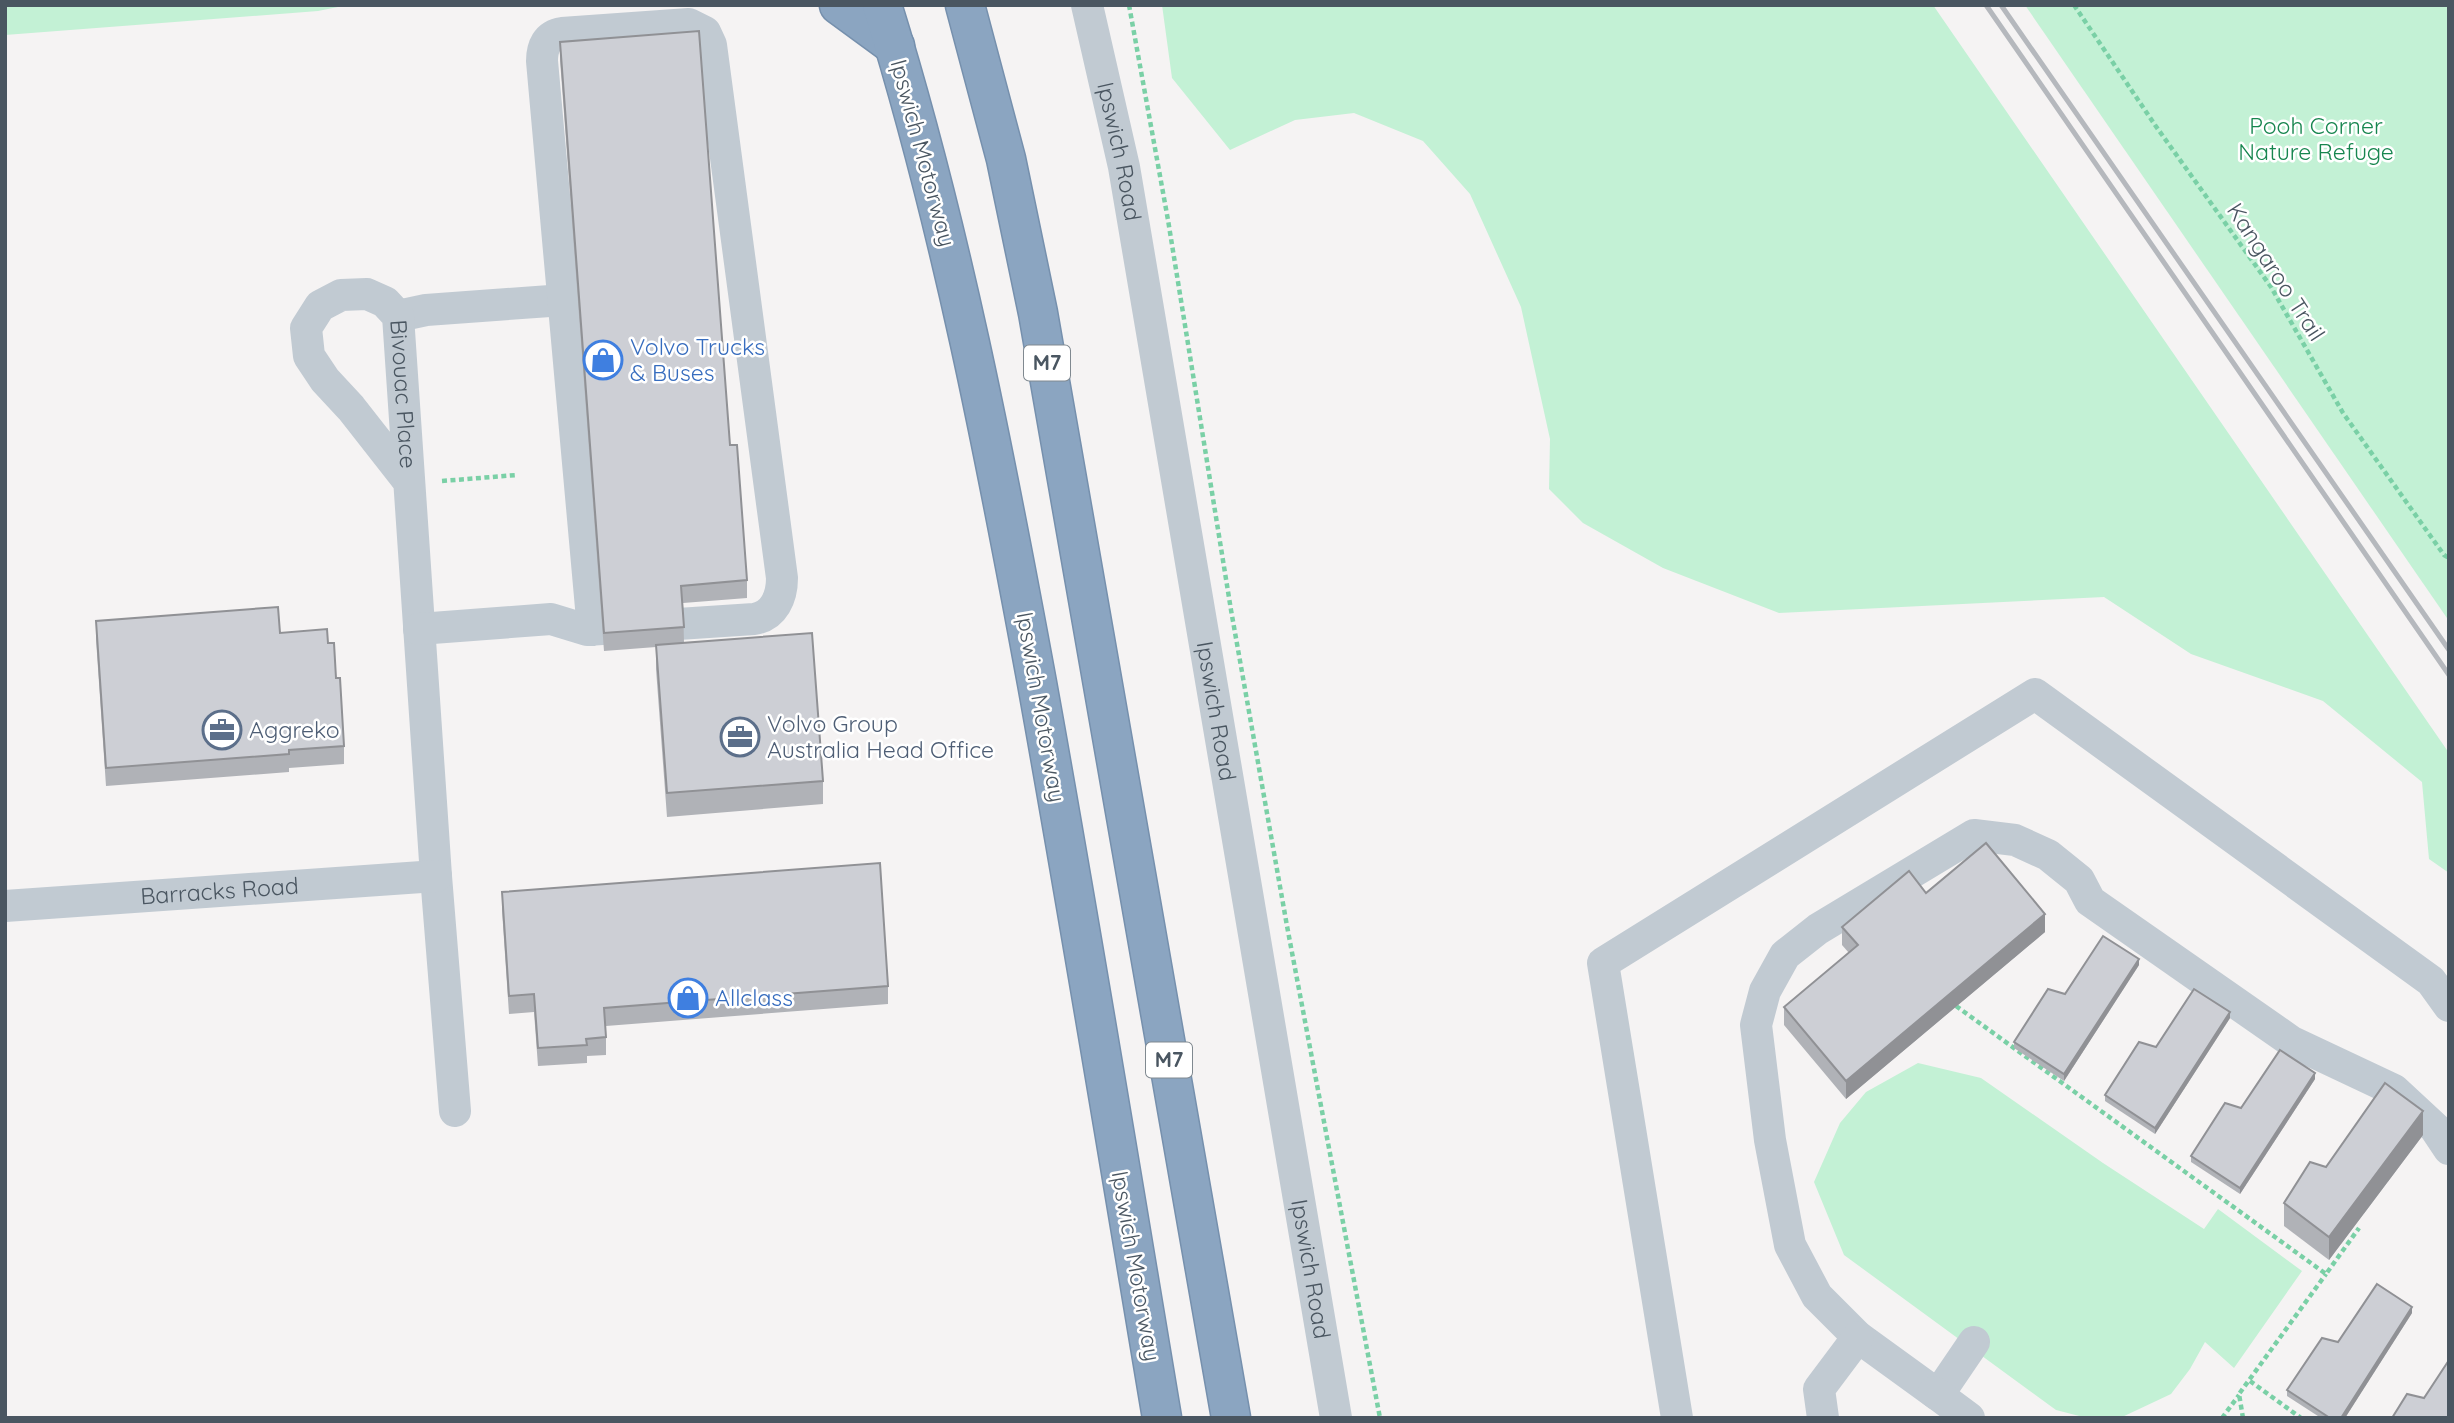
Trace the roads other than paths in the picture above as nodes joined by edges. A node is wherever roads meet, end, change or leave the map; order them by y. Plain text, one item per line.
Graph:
1 (839, 5) edge
2 (882, 5) edge
3 (965, 5) edge
4 (1087, 5) edge
5 (895, 46) junction
6 (564, 300) junction
7 (398, 316) junction
8 (409, 482) junction
9 (419, 629) junction
10 (593, 630) junction
11 (436, 876) junction
12 (5, 906) edge
13 (2449, 1006) edge
14 (455, 1111) dead end
15 (2449, 1149) edge
16 (1858, 1338) junction
17 (1974, 1342) dead end
18 (1934, 1392) junction
19 (1162, 1418) edge
20 (1231, 1418) edge
21 (1336, 1418) edge
22 (1677, 1418) edge
23 (1823, 1418) edge
24 (1969, 1418) edge

1 - 5 highway
2 - 5 highway, Ipswich Motorway
3 - 20 highway, M7
4 - 21 street, Ipswich Road
5 - 19 highway, Ipswich Motorway
6 - 7 street
6 - 10 street
6 - 10 street
7 - 8 street, Bivouac Place
7 - 8 street, Bivouac Place
8 - 9 street, Bivouac Place
9 - 10 street
9 - 11 street, Bivouac Place
11 - 12 street, Barracks Road
11 - 14 street, Bivouac Place
13 - 22 street
15 - 16 street
16 - 18 street
16 - 23 street
17 - 18 street
18 - 24 street

